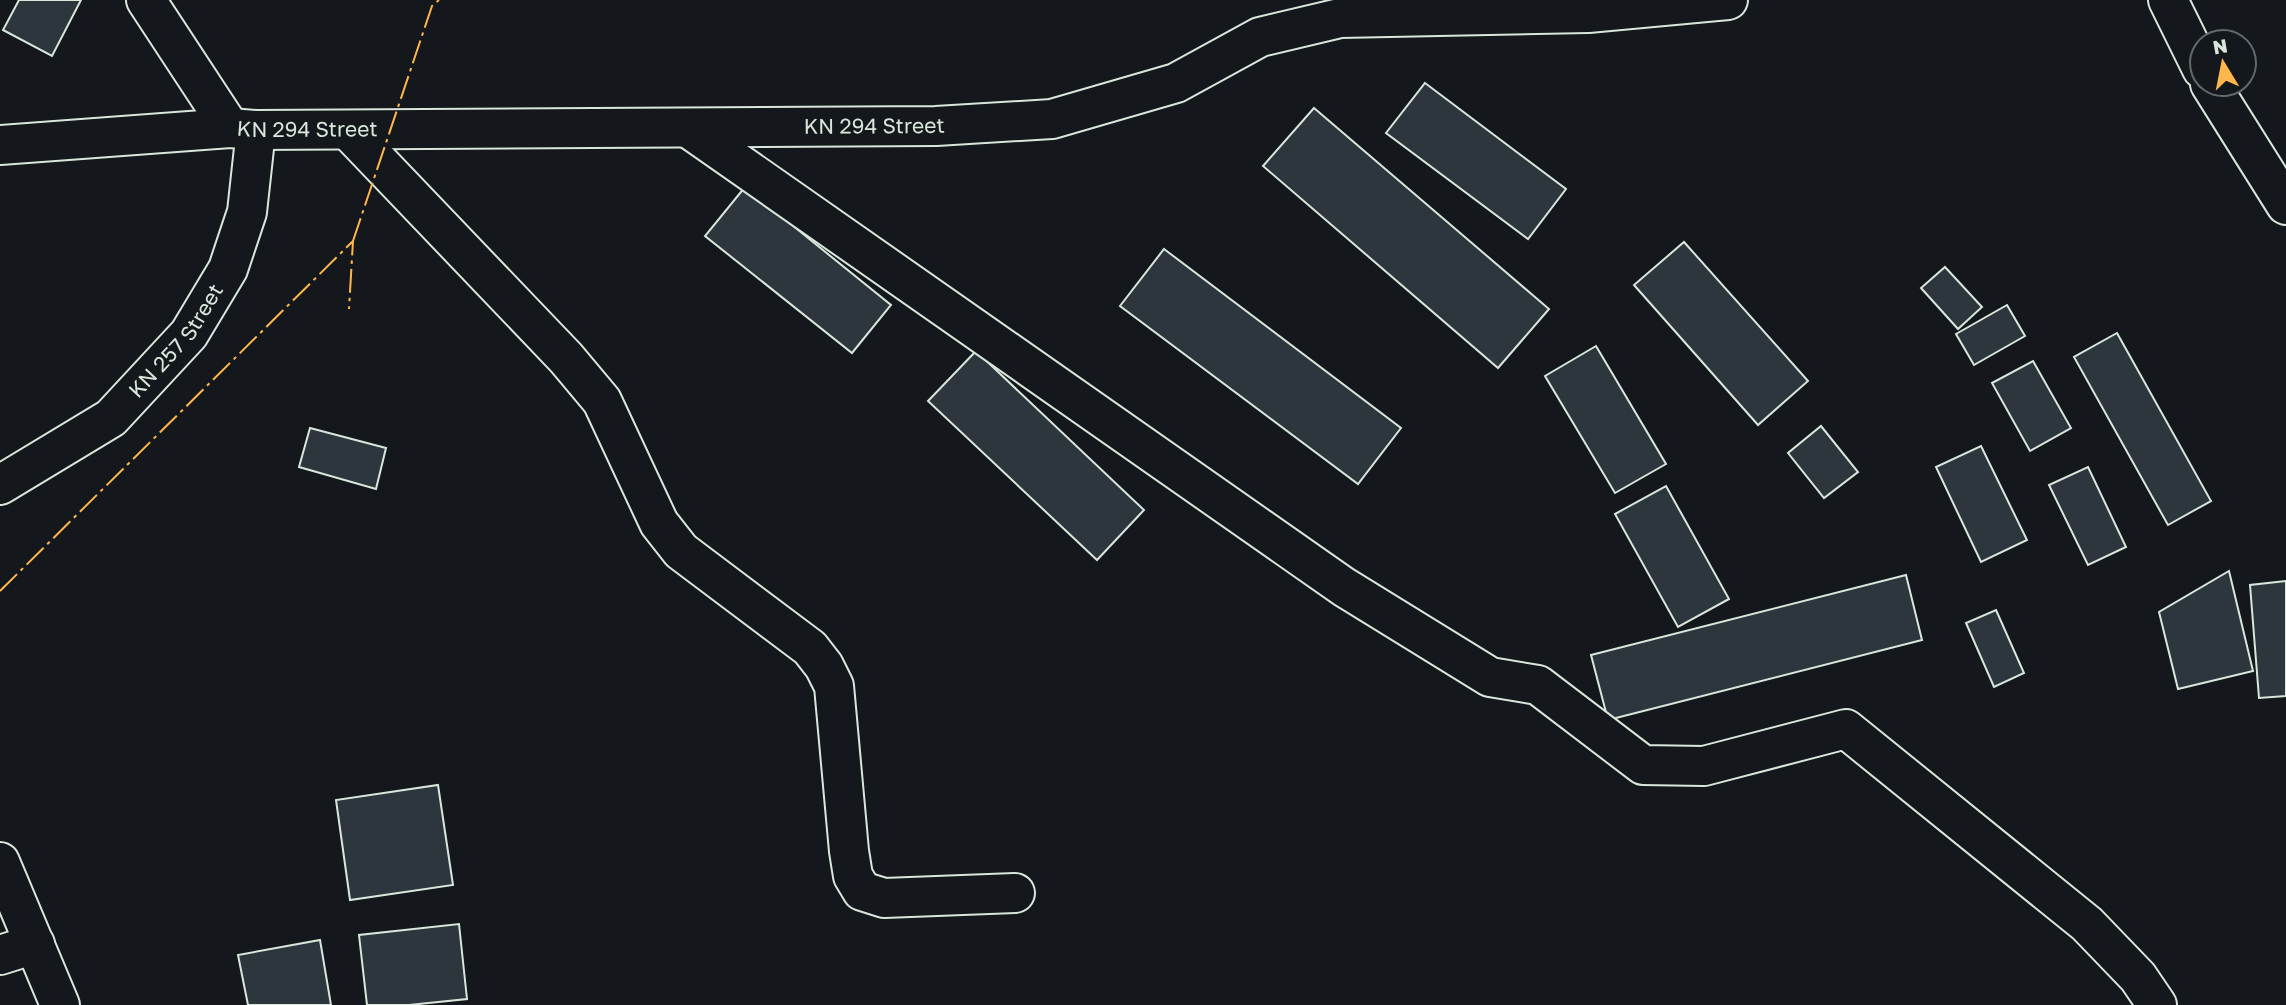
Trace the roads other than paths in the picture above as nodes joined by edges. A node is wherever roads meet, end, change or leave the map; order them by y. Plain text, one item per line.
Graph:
1 (146, 0) edge
2 (1728, 0) edge
3 (2168, 0) edge
4 (2188, 41) edge
5 (2219, 98) edge
6 (688, 128) junction
7 (243, 129) junction
8 (348, 130) junction
9 (0, 145) edge
10 (2286, 205) edge
11 (0, 485) edge
12 (0, 862) edge
13 (1015, 893) dead end
14 (17, 950) edge
15 (60, 1005) edge
16 (2157, 1005) edge

1 - 7 street
2 - 6 street, KN 294 Street
3 - 4 street
5 - 10 street
6 - 8 street, KN 294 Street
6 - 16 street
7 - 8 street, KN 294 Street
7 - 9 street, KN 294 Street
7 - 11 street, KN 257 Street
8 - 13 street
12 - 14 street
14 - 15 street

